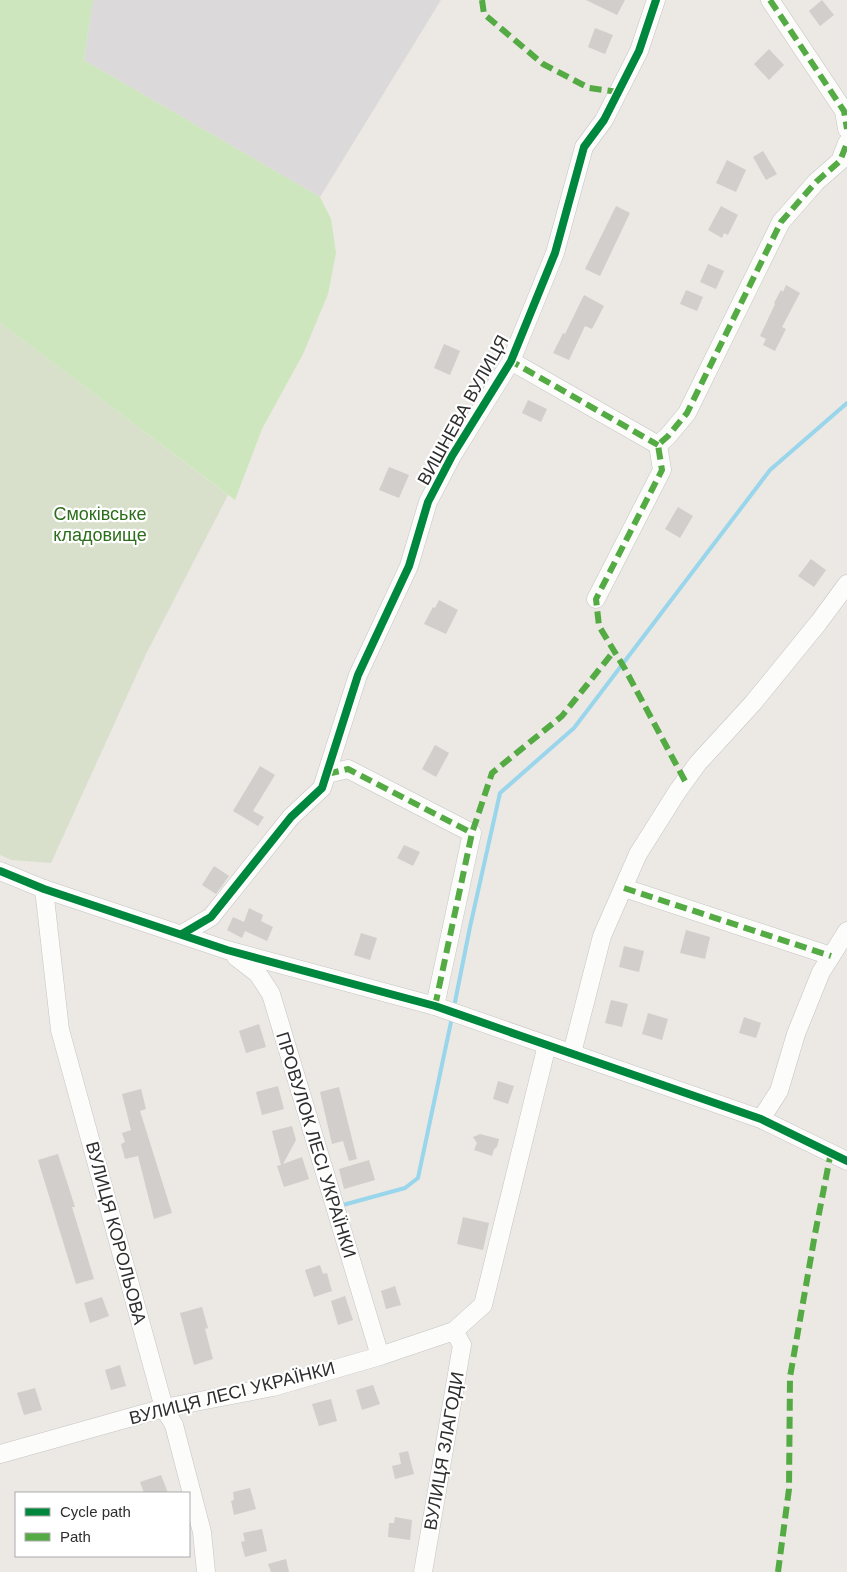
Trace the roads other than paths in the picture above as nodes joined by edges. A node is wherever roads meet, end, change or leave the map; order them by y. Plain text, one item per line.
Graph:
1 (656, 0) edge
2 (770, 0) edge
3 (847, 128) edge
4 (847, 143) edge
5 (511, 361) junction
6 (658, 445) junction
7 (847, 584) edge
8 (596, 599) dead end
9 (327, 774) junction
10 (0, 870) edge
11 (624, 888) junction
12 (44, 889) junction
13 (847, 931) edge
14 (182, 934) junction
15 (227, 950) junction
16 (831, 956) junction
17 (435, 1006) junction
18 (548, 1044) junction
19 (572, 1053) junction
20 (761, 1119) junction
21 (847, 1161) edge
22 (454, 1331) junction
23 (380, 1356) junction
24 (164, 1408) junction
25 (0, 1454) edge
26 (206, 1572) edge
27 (423, 1572) edge

1 - 5 street, ВИШНЕВА ВУЛИЦЯ
2 - 3 street
4 - 6 street
5 - 6 street
5 - 9 street, ВИШНЕВА ВУЛИЦЯ
6 - 8 street
7 - 11 street
9 - 14 street, ВИШНЕВА ВУЛИЦЯ
9 - 17 street
10 - 12 street
11 - 16 street
11 - 19 street
12 - 14 street
12 - 24 street, ВУЛИЦЯ КОРОЛЬОВА
13 - 16 street
14 - 15 street
15 - 17 street
15 - 23 street, ПРОВУЛОК ЛЕСІ УКРАЇНКИ
16 - 20 street
17 - 18 street
18 - 19 street
18 - 22 street, ВУЛИЦЯ ЛЕСІ УКРАЇНКИ
19 - 20 street
20 - 21 street
22 - 23 street, ВУЛИЦЯ ЛЕСІ УКРАЇНКИ
22 - 27 street, ВУЛИЦЯ ЗЛАГОДИ
23 - 24 street, ВУЛИЦЯ ЛЕСІ УКРАЇНКИ
24 - 25 street, ВУЛИЦЯ ЛЕСІ УКРАЇНКИ
24 - 26 street, ВУЛИЦЯ КОРОЛЬОВА

